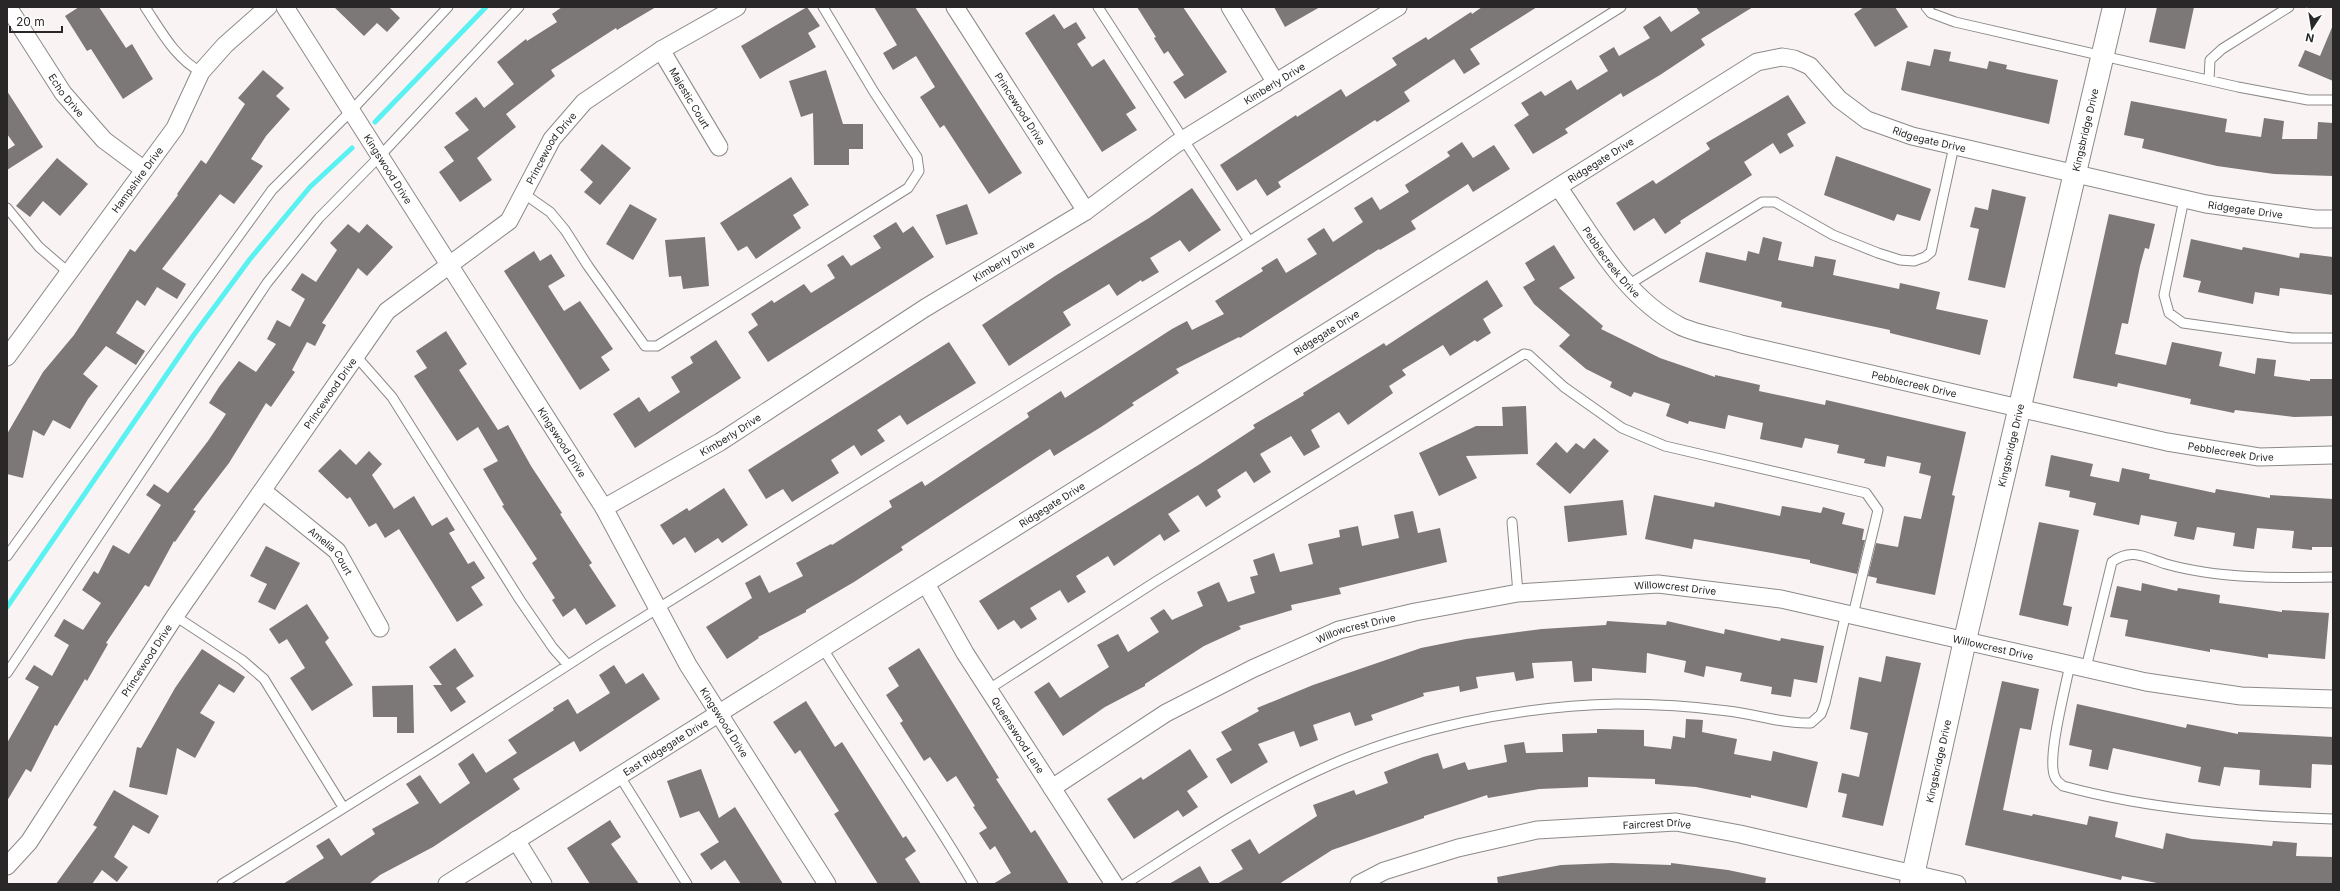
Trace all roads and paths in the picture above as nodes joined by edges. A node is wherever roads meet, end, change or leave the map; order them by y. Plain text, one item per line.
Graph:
1 (8, 7) edge
2 (145, 7) edge
3 (268, 7) edge
4 (285, 7) edge
5 (448, 7) edge
6 (519, 7) edge
7 (737, 7) edge
8 (823, 7) edge
9 (955, 7) edge
10 (1098, 7) edge
11 (1230, 7) edge
12 (1398, 7) edge
13 (1621, 7) edge
14 (1926, 7) edge
15 (2114, 7) edge
16 (2289, 7) edge
17 (661, 50) junction
18 (2102, 54) junction
19 (201, 72) junction
20 (2209, 80) junction
21 (1276, 83) junction
22 (2333, 100) edge
23 (351, 111) junction
24 (1183, 140) junction
25 (719, 146) dead end
26 (1954, 146) junction
27 (380, 156) junction
28 (143, 169) junction
29 (2074, 174) junction
30 (1559, 188) junction
31 (523, 193) junction
32 (2184, 199) junction
33 (7, 208) edge
34 (1086, 211) junction
35 (2333, 219) edge
36 (1249, 240) junction
37 (448, 264) junction
38 (68, 272) junction
39 (1628, 285) junction
40 (2333, 338) edge
41 (356, 356) junction
42 (7, 357) edge
43 (2021, 408) junction
44 (2333, 455) edge
45 (263, 491) junction
46 (604, 508) junction
47 (1512, 522) dead end
48 (7, 556) edge
49 (2333, 578) edge
50 (926, 584) junction
51 (1518, 593) junction
52 (658, 608) junction
53 (1849, 614) junction
54 (175, 616) junction
55 (380, 628) dead end
56 (1964, 640) junction
57 (822, 647) junction
58 (568, 665) junction
59 (2078, 666) junction
60 (7, 673) edge
61 (989, 689) junction
62 (2333, 699) edge
63 (718, 713) junction
64 (619, 775) junction
65 (1052, 788) junction
66 (343, 807) junction
67 (2333, 819) edge
68 (516, 840) junction
69 (7, 866) edge
70 (1912, 879) edge
71 (222, 884) edge
72 (447, 884) edge
73 (543, 884) edge
74 (687, 884) edge
75 (827, 884) edge
76 (973, 884) edge
77 (1114, 884) edge
78 (1125, 884) edge
79 (1359, 884) edge
80 (1957, 884) edge

1 - 28 street, Echo Drive
2 - 19 lane
3 - 19 street, Hampshire Drive
4 - 23 street, Kingswood Drive
5 - 23 lane
6 - 27 lane
7 - 17 street, Princewood Drive
8 - 31 lane
9 - 34 street, Princewood Drive
10 - 24 lane
11 - 21 street
12 - 21 street, Kimberly Drive
13 - 36 lane
14 - 18 lane
15 - 18 street, Kingsbridge Drive
16 - 20 lane
17 - 25 street, Majestic Court
17 - 31 street, Princewood Drive
18 - 20 lane
18 - 29 street, Kingsbridge Drive
19 - 28 street, Hampshire Drive
20 - 22 lane
21 - 24 street, Kimberly Drive
23 - 27 street, Kingswood Drive
23 - 48 lane
24 - 34 street, Kimberly Drive
24 - 36 lane
26 - 29 street, Ridgegate Drive
26 - 30 street, Ridgegate Drive
26 - 39 lane
27 - 37 street, Kingswood Drive
27 - 60 lane
28 - 38 street, Hampshire Drive
29 - 32 street, Ridgegate Drive
29 - 43 street, Kingsbridge Drive
30 - 39 street, Pebblecreek Drive
30 - 50 street, Ridgegate Drive
31 - 37 street, Princewood Drive
32 - 35 street, Ridgegate Drive
32 - 40 lane
33 - 38 lane
34 - 46 street, Kimberly Drive
36 - 52 lane
37 - 41 street, Princewood Drive
37 - 46 street, Kingswood Drive
38 - 42 street, Hampshire Drive
39 - 43 street, Pebblecreek Drive
41 - 45 street, Princewood Drive
41 - 58 lane
43 - 44 street, Pebblecreek Drive
43 - 56 street, Kingsbridge Drive
45 - 54 street, Princewood Drive
45 - 55 street, Amelia Court
46 - 52 street, Kingswood Drive
47 - 51 lane
49 - 59 lane
50 - 57 street, East Ridgegate Drive
50 - 61 street, Queenswood Lane
51 - 53 street, Willowcrest Drive
51 - 65 street, Willowcrest Drive
52 - 58 lane
52 - 63 street, Kingswood Drive
53 - 56 street, Willowcrest Drive
53 - 61 lane
53 - 78 lane
54 - 66 lane
54 - 69 street, Princewood Drive
56 - 59 street, Willowcrest Drive
56 - 70 street, Kingsbridge Drive
57 - 63 street, East Ridgegate Drive
57 - 76 lane
58 - 66 lane
59 - 62 street, Willowcrest Drive
59 - 67 lane
61 - 65 street, Queenswood Lane
63 - 64 street, East Ridgegate Drive
63 - 75 street, Kingswood Drive
64 - 68 street, East Ridgegate Drive
64 - 74 lane
65 - 77 street, Queenswood Lane
66 - 71 lane
68 - 72 street, East Ridgegate Drive
68 - 73 street
70 - 79 street, Faircrest Drive
70 - 80 street, Faircrest Drive

